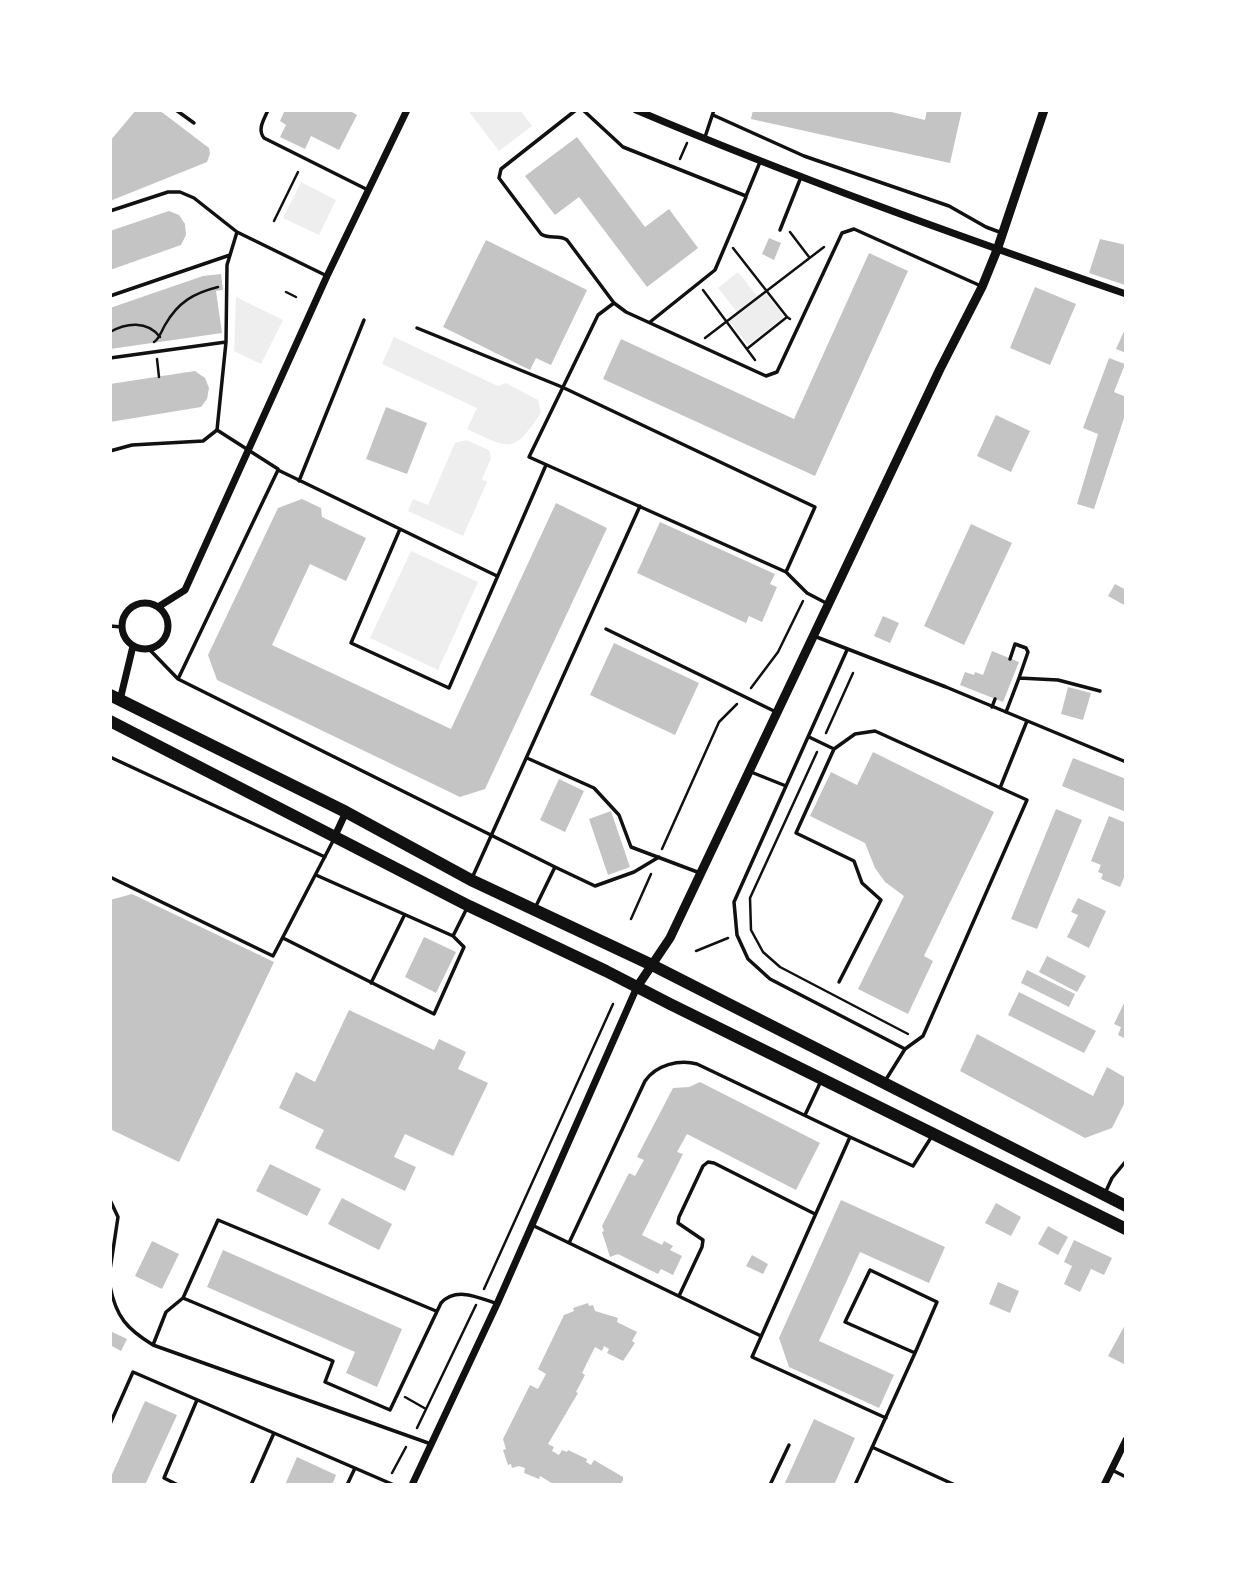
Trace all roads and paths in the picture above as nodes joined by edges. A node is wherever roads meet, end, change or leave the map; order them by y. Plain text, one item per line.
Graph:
1 (176, 110) edge
2 (268, 110) edge
3 (407, 110) edge
4 (576, 110) edge
5 (583, 110) edge
6 (636, 110) edge
7 (1044, 110) edge
8 (714, 113) edge
9 (194, 123) dead end
10 (705, 139) junction
11 (689, 140) dead end
12 (761, 160) junction
13 (676, 169) junction
14 (299, 172) dead end
15 (801, 176) junction
16 (368, 190) junction
17 (746, 196) junction
18 (110, 211) edge
19 (274, 221) dead end
20 (783, 223) junction
21 (780, 230) dead end
22 (237, 232) junction
23 (1004, 233) junction
24 (727, 241) junction
25 (998, 250) junction
26 (834, 251) junction
27 (230, 255) junction
28 (810, 257) junction
29 (327, 276) junction
30 (698, 284) junction
31 (982, 287) junction
32 (219, 291) dead end
33 (766, 291) junction
34 (286, 292) dead end
35 (1126, 294) edge
36 (110, 296) edge
37 (296, 296) dead end
38 (614, 303) junction
39 (787, 317) junction
40 (364, 320) dead end
41 (727, 321) junction
42 (650, 322) junction
43 (800, 323) junction
44 (417, 328) dead end
45 (110, 332) edge
46 (160, 337) junction
47 (226, 342) junction
48 (154, 343) dead end
49 (697, 344) junction
50 (748, 348) junction
51 (110, 358) edge
52 (751, 369) junction
53 (562, 387) junction
54 (217, 430) junction
55 (248, 450) junction
56 (110, 451) edge
57 (546, 465) junction
58 (278, 470) junction
59 (299, 481) junction
60 (640, 506) junction
61 (400, 529) junction
62 (786, 572) junction
63 (497, 576) junction
64 (807, 593) junction
65 (828, 604) junction
66 (158, 607) junction
67 (110, 626) edge
68 (122, 627) junction
69 (606, 629) dead end
70 (814, 636) junction
71 (133, 646) junction
72 (149, 649) junction
73 (847, 650) junction
74 (1010, 659) dead end
75 (853, 673) dead end
76 (178, 678) junction
77 (1019, 678) junction
78 (1100, 691) dead end
79 (744, 697) junction
80 (115, 698) edge
81 (995, 699) dead end
82 (992, 707) junction
83 (776, 712) junction
84 (1006, 712) junction
85 (110, 721) edge
86 (1027, 721) junction
87 (809, 737) junction
88 (821, 743) junction
89 (834, 749) junction
90 (110, 757) edge
91 (527, 758) junction
92 (1126, 762) edge
93 (749, 772) junction
94 (787, 787) junction
95 (1000, 788) junction
96 (346, 812) junction
97 (492, 836) junction
98 (334, 838) junction
99 (325, 857) junction
100 (659, 857) junction
101 (555, 867) junction
102 (701, 873) junction
103 (316, 875) junction
104 (110, 877) edge
105 (471, 880) junction
106 (468, 906) junction
107 (534, 909) junction
108 (404, 916) junction
109 (631, 919) dead end
110 (751, 930) junction
111 (737, 935) junction
112 (453, 936) junction
113 (283, 939) junction
114 (696, 951) dead end
115 (652, 965) junction
116 (839, 982) dead end
117 (371, 983) junction
118 (637, 988) junction
119 (613, 1004) dead end
120 (920, 1040) junction
121 (905, 1049) junction
122 (822, 1079) junction
123 (884, 1083) junction
124 (804, 1115) junction
125 (934, 1134) junction
126 (850, 1137) junction
127 (1126, 1161) edge
128 (1104, 1195) junction
129 (110, 1200) edge
130 (1126, 1206) edge
131 (815, 1214) junction
132 (532, 1225) junction
133 (1126, 1229) edge
134 (569, 1243) junction
135 (112, 1250) edge
136 (110, 1270) edge
137 (110, 1286) edge
138 (679, 1296) junction
139 (183, 1298) junction
140 (480, 1298) junction
141 (497, 1304) junction
142 (436, 1311) junction
143 (761, 1336) junction
144 (153, 1345) junction
145 (915, 1353) junction
146 (398, 1393) junction
147 (197, 1400) junction
148 (426, 1409) junction
149 (886, 1418) junction
150 (110, 1424) edge
151 (417, 1428) dead end
152 (274, 1433) junction
153 (1126, 1440) edge
154 (431, 1444) junction
155 (789, 1445) dead end
156 (406, 1447) dead end
157 (873, 1448) junction
158 (355, 1468) junction
159 (1111, 1470) junction
160 (1126, 1477) edge
161 (387, 1482) junction
162 (178, 1485) edge
163 (251, 1485) edge
164 (347, 1485) edge
165 (394, 1485) edge
166 (412, 1485) edge
167 (770, 1485) edge
168 (855, 1485) edge
169 (955, 1485) edge
170 (1104, 1485) edge

1 - 9 lane
2 - 16 lane
3 - 16 street
4 - 38 lane
5 - 13 lane
6 - 10 street
7 - 23 street
8 - 10 lane
8 - 23 lane
10 - 12 street
11 - 13 path
12 - 15 street
12 - 17 lane
13 - 17 lane
14 - 19 path
15 - 20 lane
15 - 25 street
16 - 29 street
17 - 24 lane
18 - 22 lane
20 - 21 lane
20 - 28 path
22 - 27 lane
22 - 29 lane
23 - 25 street
24 - 30 lane
24 - 33 path
25 - 31 street
25 - 35 street
26 - 28 path
26 - 31 lane
26 - 43 lane
27 - 36 lane
27 - 47 lane
28 - 33 path
29 - 55 street
30 - 41 path
30 - 42 lane
31 - 65 street
32 - 46 path
33 - 39 path
33 - 41 path
34 - 37 path
38 - 42 lane
38 - 53 lane
39 - 43 path
39 - 50 path
40 - 59 lane
41 - 49 path
41 - 50 path
42 - 49 lane
43 - 52 lane
44 - 53 lane
45 - 46 path
46 - 48 path
47 - 51 lane
47 - 54 lane
49 - 52 lane
50 - 52 path
53 - 57 lane
53 - 62 lane
54 - 55 lane
54 - 56 lane
55 - 58 lane
55 - 66 street
57 - 60 lane
57 - 63 lane
58 - 59 lane
58 - 76 lane
59 - 61 lane
60 - 62 lane
60 - 91 lane
61 - 63 lane
61 - 63 lane
62 - 64 lane
64 - 65 lane
64 - 79 path
65 - 70 street
66 - 68 street
66 - 72 street
67 - 68 lane
68 - 71 street
69 - 79 lane
70 - 73 lane
70 - 83 street
71 - 72 street
71 - 80 street
72 - 76 lane
73 - 82 lane
73 - 87 lane
74 - 77 lane
75 - 88 path
76 - 97 lane
77 - 78 lane
77 - 84 lane
79 - 83 lane
79 - 100 path
80 - 96 main road
81 - 82 lane
82 - 84 lane
83 - 93 street
84 - 86 lane
85 - 98 main road
86 - 92 lane
86 - 95 lane
87 - 88 lane
87 - 94 lane
88 - 89 lane
88 - 110 path
89 - 95 lane
89 - 116 lane
90 - 99 lane
91 - 97 lane
91 - 100 lane
93 - 94 lane
93 - 102 street
94 - 111 lane
95 - 120 lane
96 - 98 street
96 - 105 main road
97 - 101 lane
97 - 105 lane
98 - 99 lane
98 - 106 main road
99 - 103 lane
100 - 101 lane
100 - 102 lane
100 - 109 path
101 - 107 lane
102 - 115 street
103 - 108 lane
103 - 113 lane
104 - 113 lane
105 - 107 main road
106 - 112 lane
106 - 118 main road
107 - 115 main road
108 - 112 lane
108 - 117 lane
110 - 111 path
110 - 120 path
111 - 114 path
111 - 121 lane
112 - 117 lane
113 - 117 lane
115 - 118 street
115 - 123 main road
118 - 122 main road
118 - 132 street
119 - 140 path
120 - 121 lane
121 - 123 lane
122 - 124 lane
122 - 125 main road
123 - 128 main road
124 - 126 lane
124 - 134 lane
125 - 126 lane
125 - 133 main road
126 - 131 lane
127 - 128 lane
128 - 130 main road
129 - 135 lane
131 - 138 lane
131 - 143 lane
132 - 134 lane
132 - 141 street
134 - 138 lane
135 - 136 lane
137 - 144 lane
138 - 143 lane
139 - 142 lane
139 - 144 lane
139 - 146 lane
140 - 141 lane
140 - 142 lane
140 - 148 path
141 - 154 street
142 - 146 lane
143 - 149 lane
144 - 154 lane
145 - 145 lane
145 - 149 lane
146 - 148 path
147 - 150 lane
147 - 152 lane
147 - 162 lane
148 - 151 path
149 - 157 lane
152 - 158 lane
152 - 163 lane
153 - 159 street
154 - 166 street
155 - 167 lane
156 - 161 path
157 - 168 lane
157 - 169 lane
158 - 161 lane
158 - 164 lane
159 - 160 lane
159 - 170 street
161 - 165 lane

